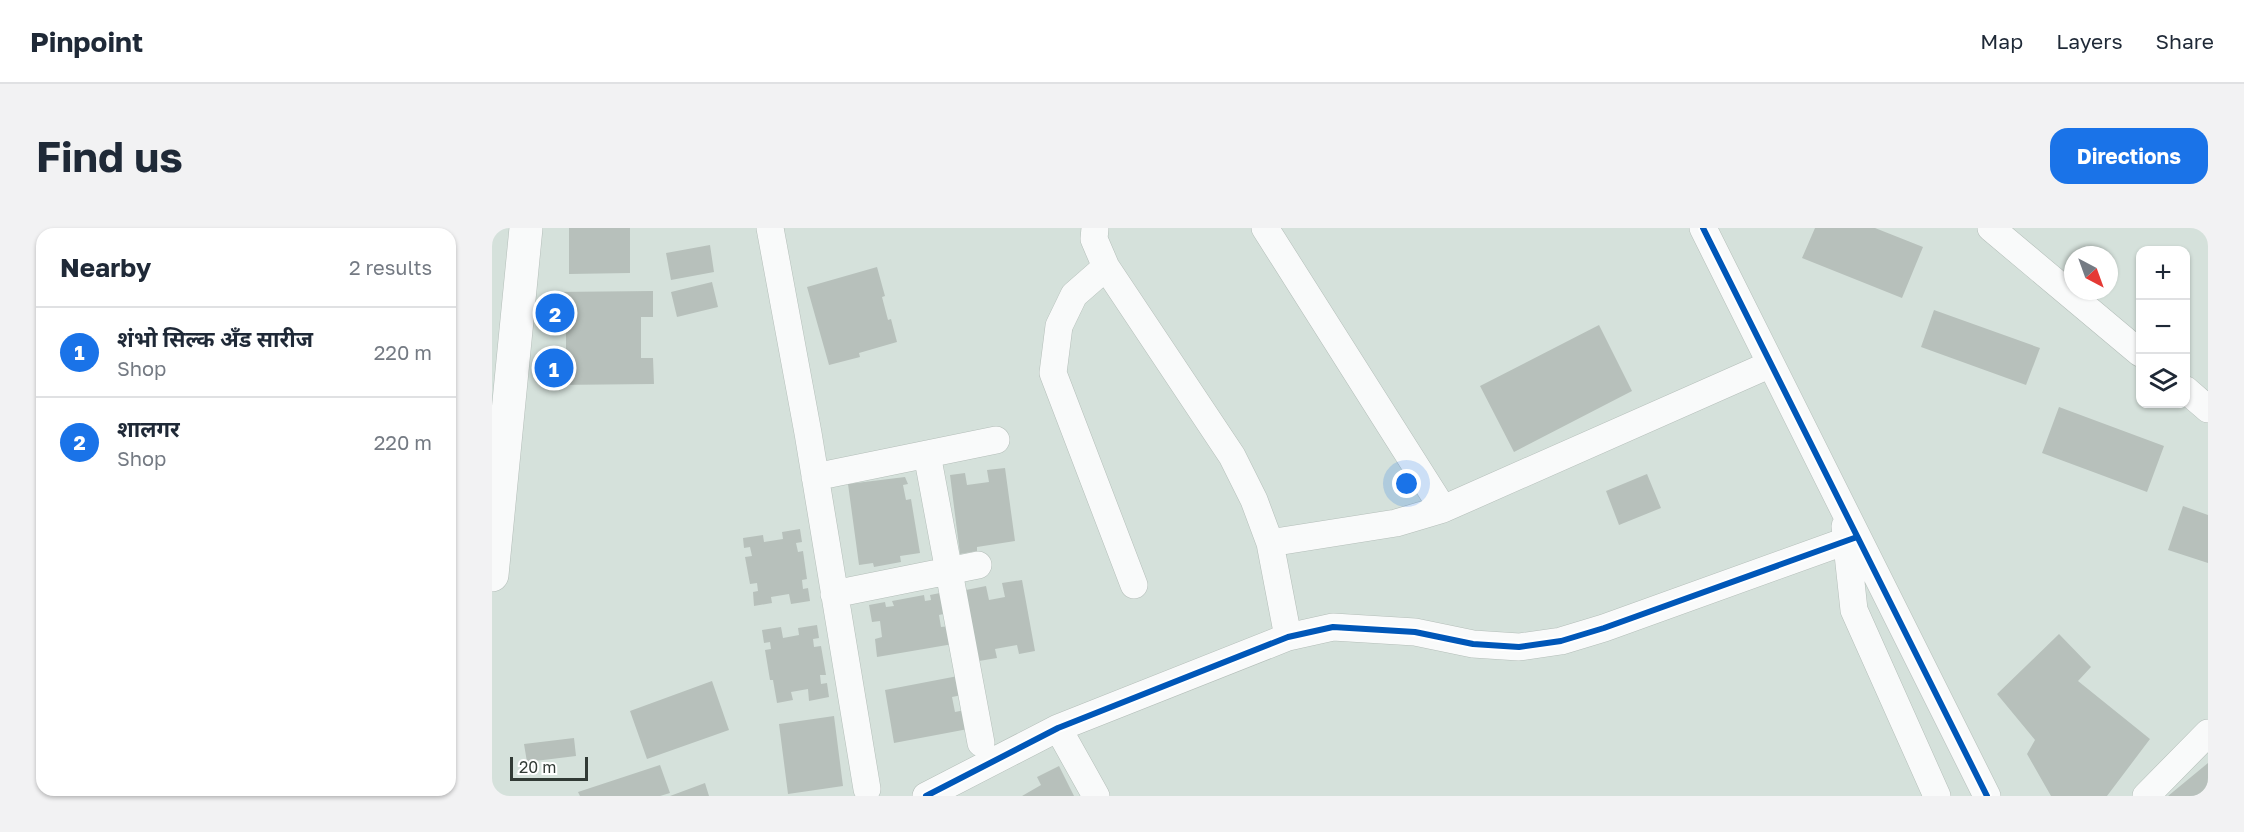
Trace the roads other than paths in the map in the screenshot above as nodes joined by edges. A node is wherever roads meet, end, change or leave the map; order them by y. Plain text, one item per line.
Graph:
1 (526, 228) edge
2 (770, 228) edge
3 (1264, 228) edge
4 (1703, 228) edge
5 (1991, 228) edge
6 (1093, 231) edge
7 (1106, 267) junction
8 (2136, 350) edge
9 (1771, 364) junction
10 (2190, 393) edge
11 (2208, 409) edge
12 (996, 440) dead end
13 (927, 454) junction
14 (815, 477) junction
15 (1443, 509) junction
16 (1851, 539) junction
17 (1270, 543) junction
18 (978, 565) dead end
19 (947, 570) junction
20 (492, 575) edge
21 (1134, 585) dead end
22 (834, 594) junction
23 (1288, 638) junction
24 (1058, 728) junction
25 (2208, 733) edge
26 (981, 743) dead end
27 (867, 789) dead end
28 (926, 796) edge
29 (1096, 796) edge
30 (1937, 796) edge
31 (1987, 796) edge
32 (2146, 796) edge

1 - 20 main road
2 - 14 street
3 - 15 street
4 - 9 street
5 - 8 street
6 - 7 street
7 - 17 street
7 - 21 street
9 - 15 street
9 - 16 street
10 - 11 street
12 - 13 street
13 - 14 street
13 - 19 street
14 - 22 street
15 - 17 street
16 - 23 street
16 - 30 street
16 - 31 street
17 - 23 street
18 - 19 street
19 - 22 street
19 - 26 street
22 - 27 street
23 - 24 street
24 - 28 street
24 - 29 street
25 - 32 street

